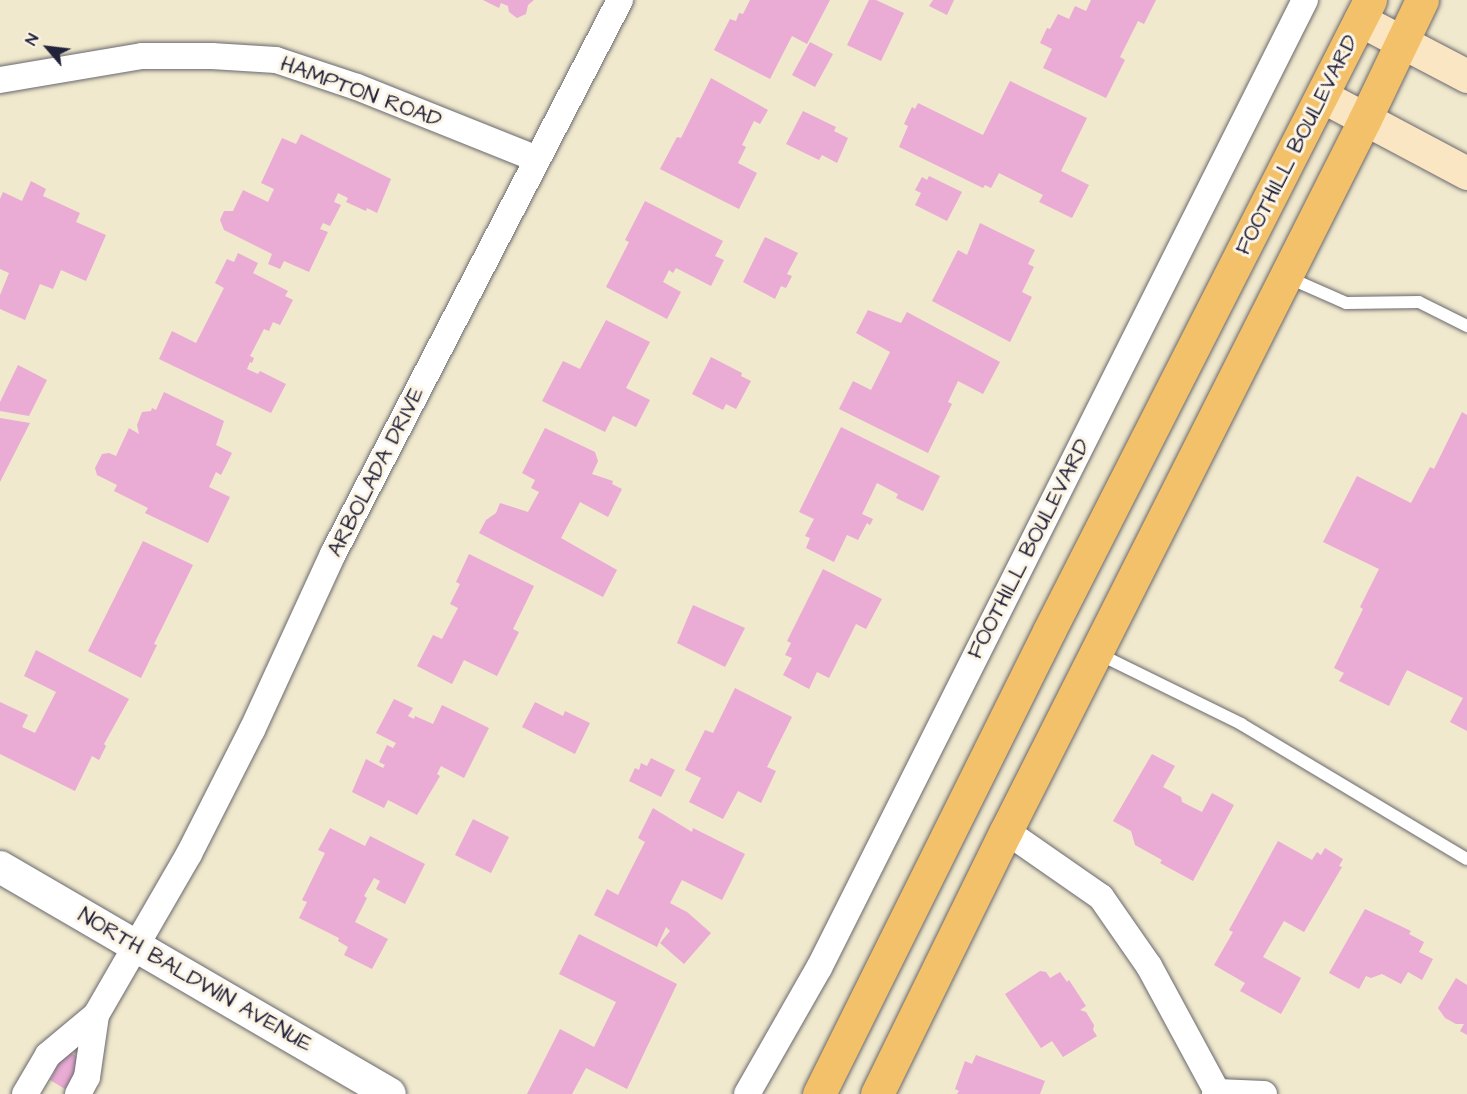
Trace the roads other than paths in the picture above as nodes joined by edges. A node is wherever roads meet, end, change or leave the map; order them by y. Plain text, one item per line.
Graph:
1 (620, 0) edge
2 (1305, 0) edge
3 (1422, 0) edge
4 (1365, 10) edge
5 (1402, 42) junction
6 (1467, 76) edge
7 (0, 80) edge
8 (1322, 96) junction
9 (1365, 119) junction
10 (537, 159) junction
11 (1467, 173) edge
12 (1285, 276) junction
13 (1467, 326) edge
14 (1049, 631) junction
15 (1095, 653) junction
16 (1006, 831) junction
17 (1467, 859) edge
18 (0, 867) edge
19 (135, 945) junction
20 (96, 1015) junction
21 (1216, 1093) edge
22 (25, 1094) edge
23 (78, 1094) edge
24 (390, 1094) edge
25 (747, 1094) edge
26 (819, 1094) edge
27 (877, 1094) edge
28 (1264, 1094) edge

1 - 10 street, ARBOLADA DRIVE
2 - 25 street, FOOTHILL BOULEVARD
3 - 5 main road
4 - 5 main road
4 - 8 main road, FOOTHILL BOULEVARD
5 - 6 main road
5 - 9 main road
7 - 10 street, HAMPTON ROAD
8 - 9 main road
8 - 14 main road, FOOTHILL BOULEVARD
9 - 11 main road
9 - 12 main road
10 - 19 street, ARBOLADA DRIVE
12 - 13 lane
12 - 15 main road
14 - 15 main road
14 - 26 main road, FOOTHILL BOULEVARD
15 - 16 main road
15 - 17 lane
16 - 21 street
16 - 27 main road
18 - 19 street, NORTH BALDWIN AVENUE
19 - 20 street, ARBOLADA DRIVE
19 - 24 street, NORTH BALDWIN AVENUE
20 - 22 street
20 - 23 street
21 - 28 street

